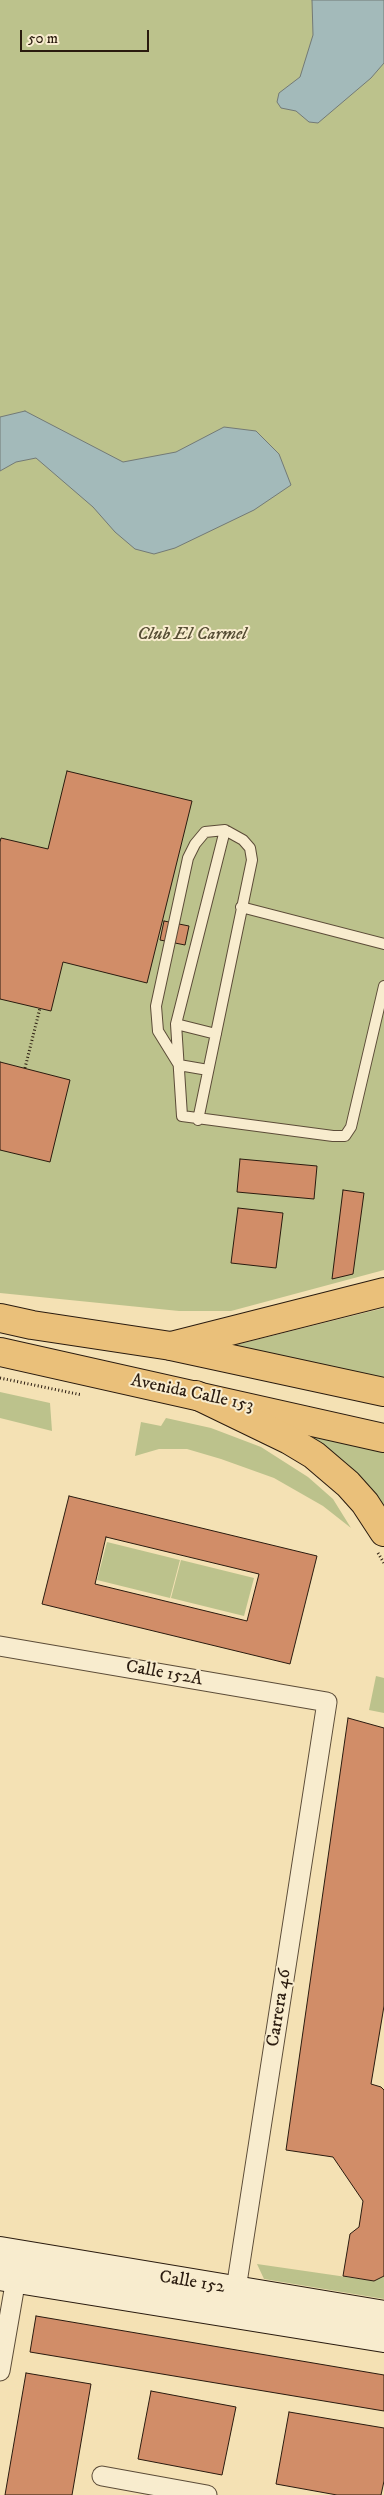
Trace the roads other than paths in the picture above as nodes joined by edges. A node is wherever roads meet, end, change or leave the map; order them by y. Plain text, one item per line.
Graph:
1 (225, 830) junction
2 (241, 907) junction
3 (384, 944) edge
4 (384, 986) edge
5 (176, 1024) junction
6 (216, 1034) junction
7 (179, 1065) junction
8 (208, 1070) junction
9 (198, 1120) junction
10 (384, 1292) edge
11 (0, 1318) edge
12 (32, 1325) junction
13 (171, 1346) junction
14 (0, 1352) edge
15 (384, 1392) edge
16 (196, 1395) junction
17 (316, 1415) junction
18 (384, 1426) edge
19 (384, 1438) edge
20 (380, 1540) edge
21 (0, 1646) edge
22 (327, 1702) joint
23 (9, 2265) edge
24 (234, 2302) junction
25 (384, 2315) edge
26 (384, 2338) edge
27 (0, 2372) edge
28 (102, 2476) dead end
29 (207, 2495) edge

1 - 2 lane
1 - 5 lane
1 - 7 lane
2 - 3 lane
2 - 6 lane
4 - 9 lane
5 - 6 lane
5 - 7 lane
6 - 8 lane
7 - 8 lane
7 - 9 lane
8 - 9 lane
10 - 13 main road
11 - 12 main road, Avenida Calle 153
12 - 13 main road, Avenida Calle 153
12 - 17 main road, Avenida Calle 153
13 - 15 main road, Avenida Calle 153
14 - 16 main road, Avenida Calle 153
16 - 17 main road, Avenida Calle 153
16 - 20 main road
17 - 18 main road, Avenida Calle 153
17 - 19 main road, Avenida Calle 153
21 - 22 street, Calle 152A
22 - 24 street, Carrera 46
23 - 24 street, Calle 152
23 - 27 street
24 - 25 street, Calle 152
24 - 26 street, Calle 152
28 - 29 street

